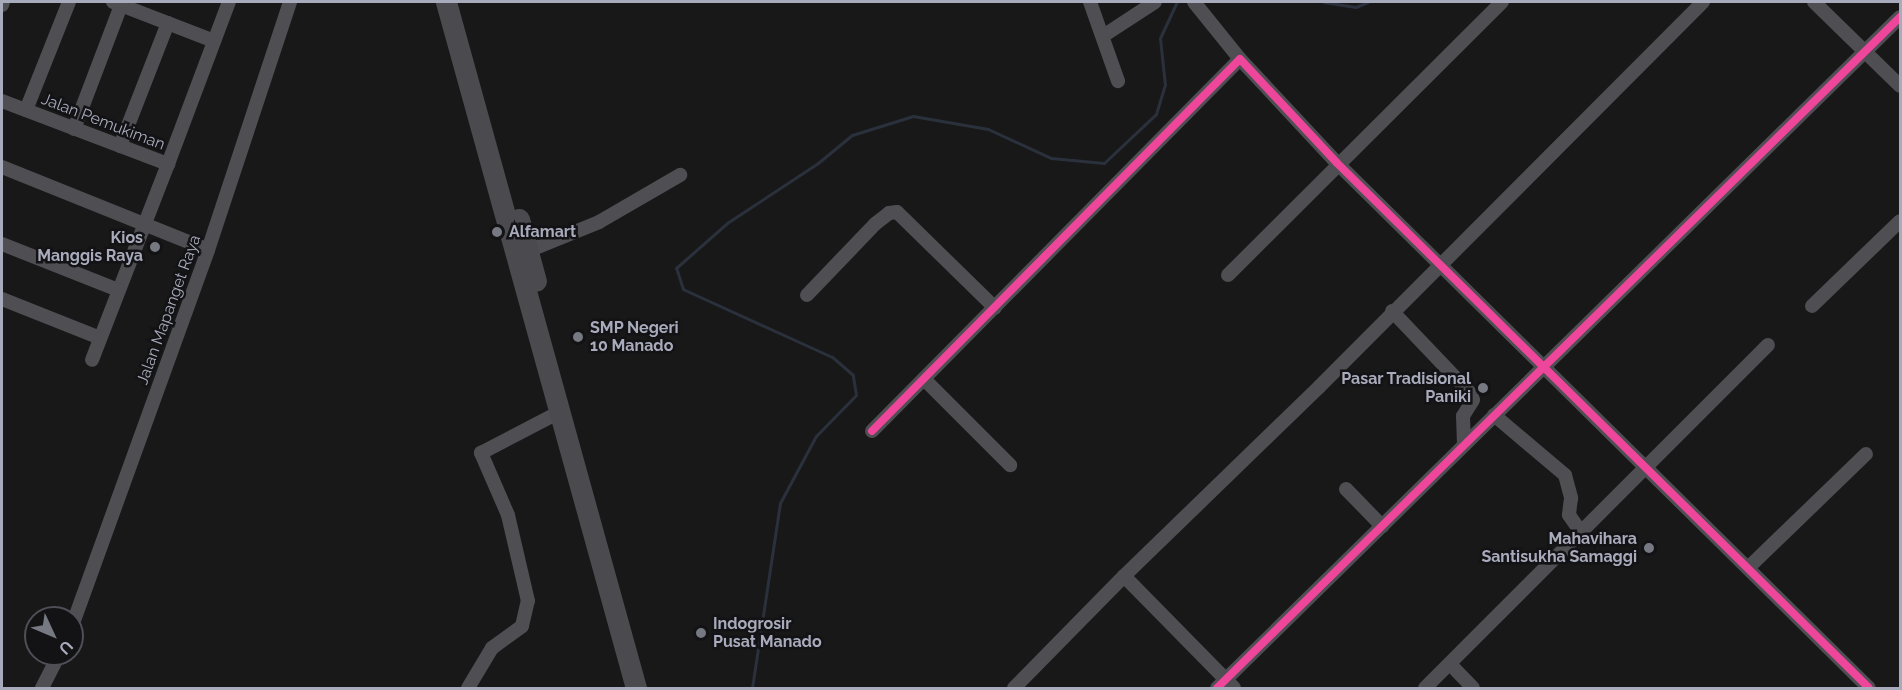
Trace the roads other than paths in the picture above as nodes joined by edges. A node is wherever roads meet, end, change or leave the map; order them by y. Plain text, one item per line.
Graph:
1 (69, 2) edge
2 (229, 2) edge
3 (290, 2) edge
4 (446, 2) edge
5 (459, 2) edge
6 (1090, 2) edge
7 (1155, 2) edge
8 (1194, 2) edge
9 (1502, 2) edge
10 (1703, 2) edge
11 (1814, 2) edge
12 (117, 3) edge
13 (1138, 7) edge
14 (1900, 17) edge
15 (168, 23) junction
16 (1102, 36) junction
17 (214, 41) junction
18 (1864, 54) junction
19 (1240, 59) junction
20 (1118, 81) dead end
21 (1900, 86) edge
22 (2, 100) edge
23 (26, 110) junction
24 (74, 129) junction
25 (120, 146) junction
26 (1337, 163) junction
27 (168, 164) junction
28 (2, 167) edge
29 (680, 176) dead end
30 (1900, 221) edge
31 (144, 223) junction
32 (2, 244) edge
33 (208, 250) junction
34 (528, 251) junction
35 (1439, 262) junction
36 (1228, 275) dead end
37 (118, 290) junction
38 (807, 295) dead end
39 (2, 299) edge
40 (1812, 306) dead end
41 (995, 308) junction
42 (1392, 311) junction
43 (100, 338) junction
44 (1768, 345) dead end
45 (92, 360) dead end
46 (1542, 368) junction
47 (924, 379) junction
48 (558, 412) junction
49 (1494, 415) junction
50 (872, 431) dead end
51 (1464, 445) junction
52 (1866, 454) dead end
53 (1010, 465) dead end
54 (1647, 467) junction
55 (1346, 489) dead end
56 (1382, 526) junction
57 (1581, 532) junction
58 (1748, 568) junction
59 (1124, 576) junction
60 (616, 595) junction
61 (80, 606) edge
62 (1450, 664) junction
63 (53, 666) edge
64 (1225, 686) edge
65 (42, 688) edge
66 (468, 688) edge
67 (636, 688) edge
68 (648, 688) edge
69 (1014, 688) edge
70 (1425, 688) edge
71 (1473, 688) edge
72 (1869, 688) edge

1 - 23 street
2 - 17 street
3 - 33 street, Jalan Mapanget Raya
4 - 48 highway
5 - 34 highway
6 - 16 street
7 - 13 street
8 - 19 street
9 - 26 street
10 - 35 street
11 - 18 street
12 - 15 street
12 - 24 street
13 - 16 street
14 - 18 street
15 - 17 street
15 - 25 street
16 - 20 street
17 - 27 street
18 - 21 street
18 - 46 street
19 - 26 street
19 - 41 street
22 - 23 street, Jalan Pemukiman
23 - 24 street, Jalan Pemukiman
24 - 25 street, Jalan Pemukiman
25 - 27 street, Jalan Pemukiman
26 - 35 street
26 - 36 street
27 - 31 street, Jalan Pemukiman
28 - 31 street
29 - 34 street
30 - 40 street
31 - 33 street
31 - 37 street, Jalan Pemukiman
32 - 37 street
33 - 61 street, Jalan Mapanget Raya
34 - 60 highway
35 - 42 street
35 - 46 street
37 - 43 street, Jalan Pemukiman
38 - 41 street
39 - 43 street
41 - 47 street
42 - 51 street
42 - 59 street
43 - 45 street, Jalan Pemukiman
44 - 54 street
46 - 49 street
46 - 54 street
47 - 50 street
47 - 53 street
48 - 60 highway
48 - 66 street
49 - 51 street
49 - 57 street
51 - 56 street
52 - 58 street
54 - 57 street
54 - 58 street
55 - 56 street
56 - 64 street
57 - 62 street
58 - 72 street
59 - 64 street
59 - 69 street
60 - 67 highway
60 - 68 highway
62 - 70 street
62 - 71 street
63 - 65 street

